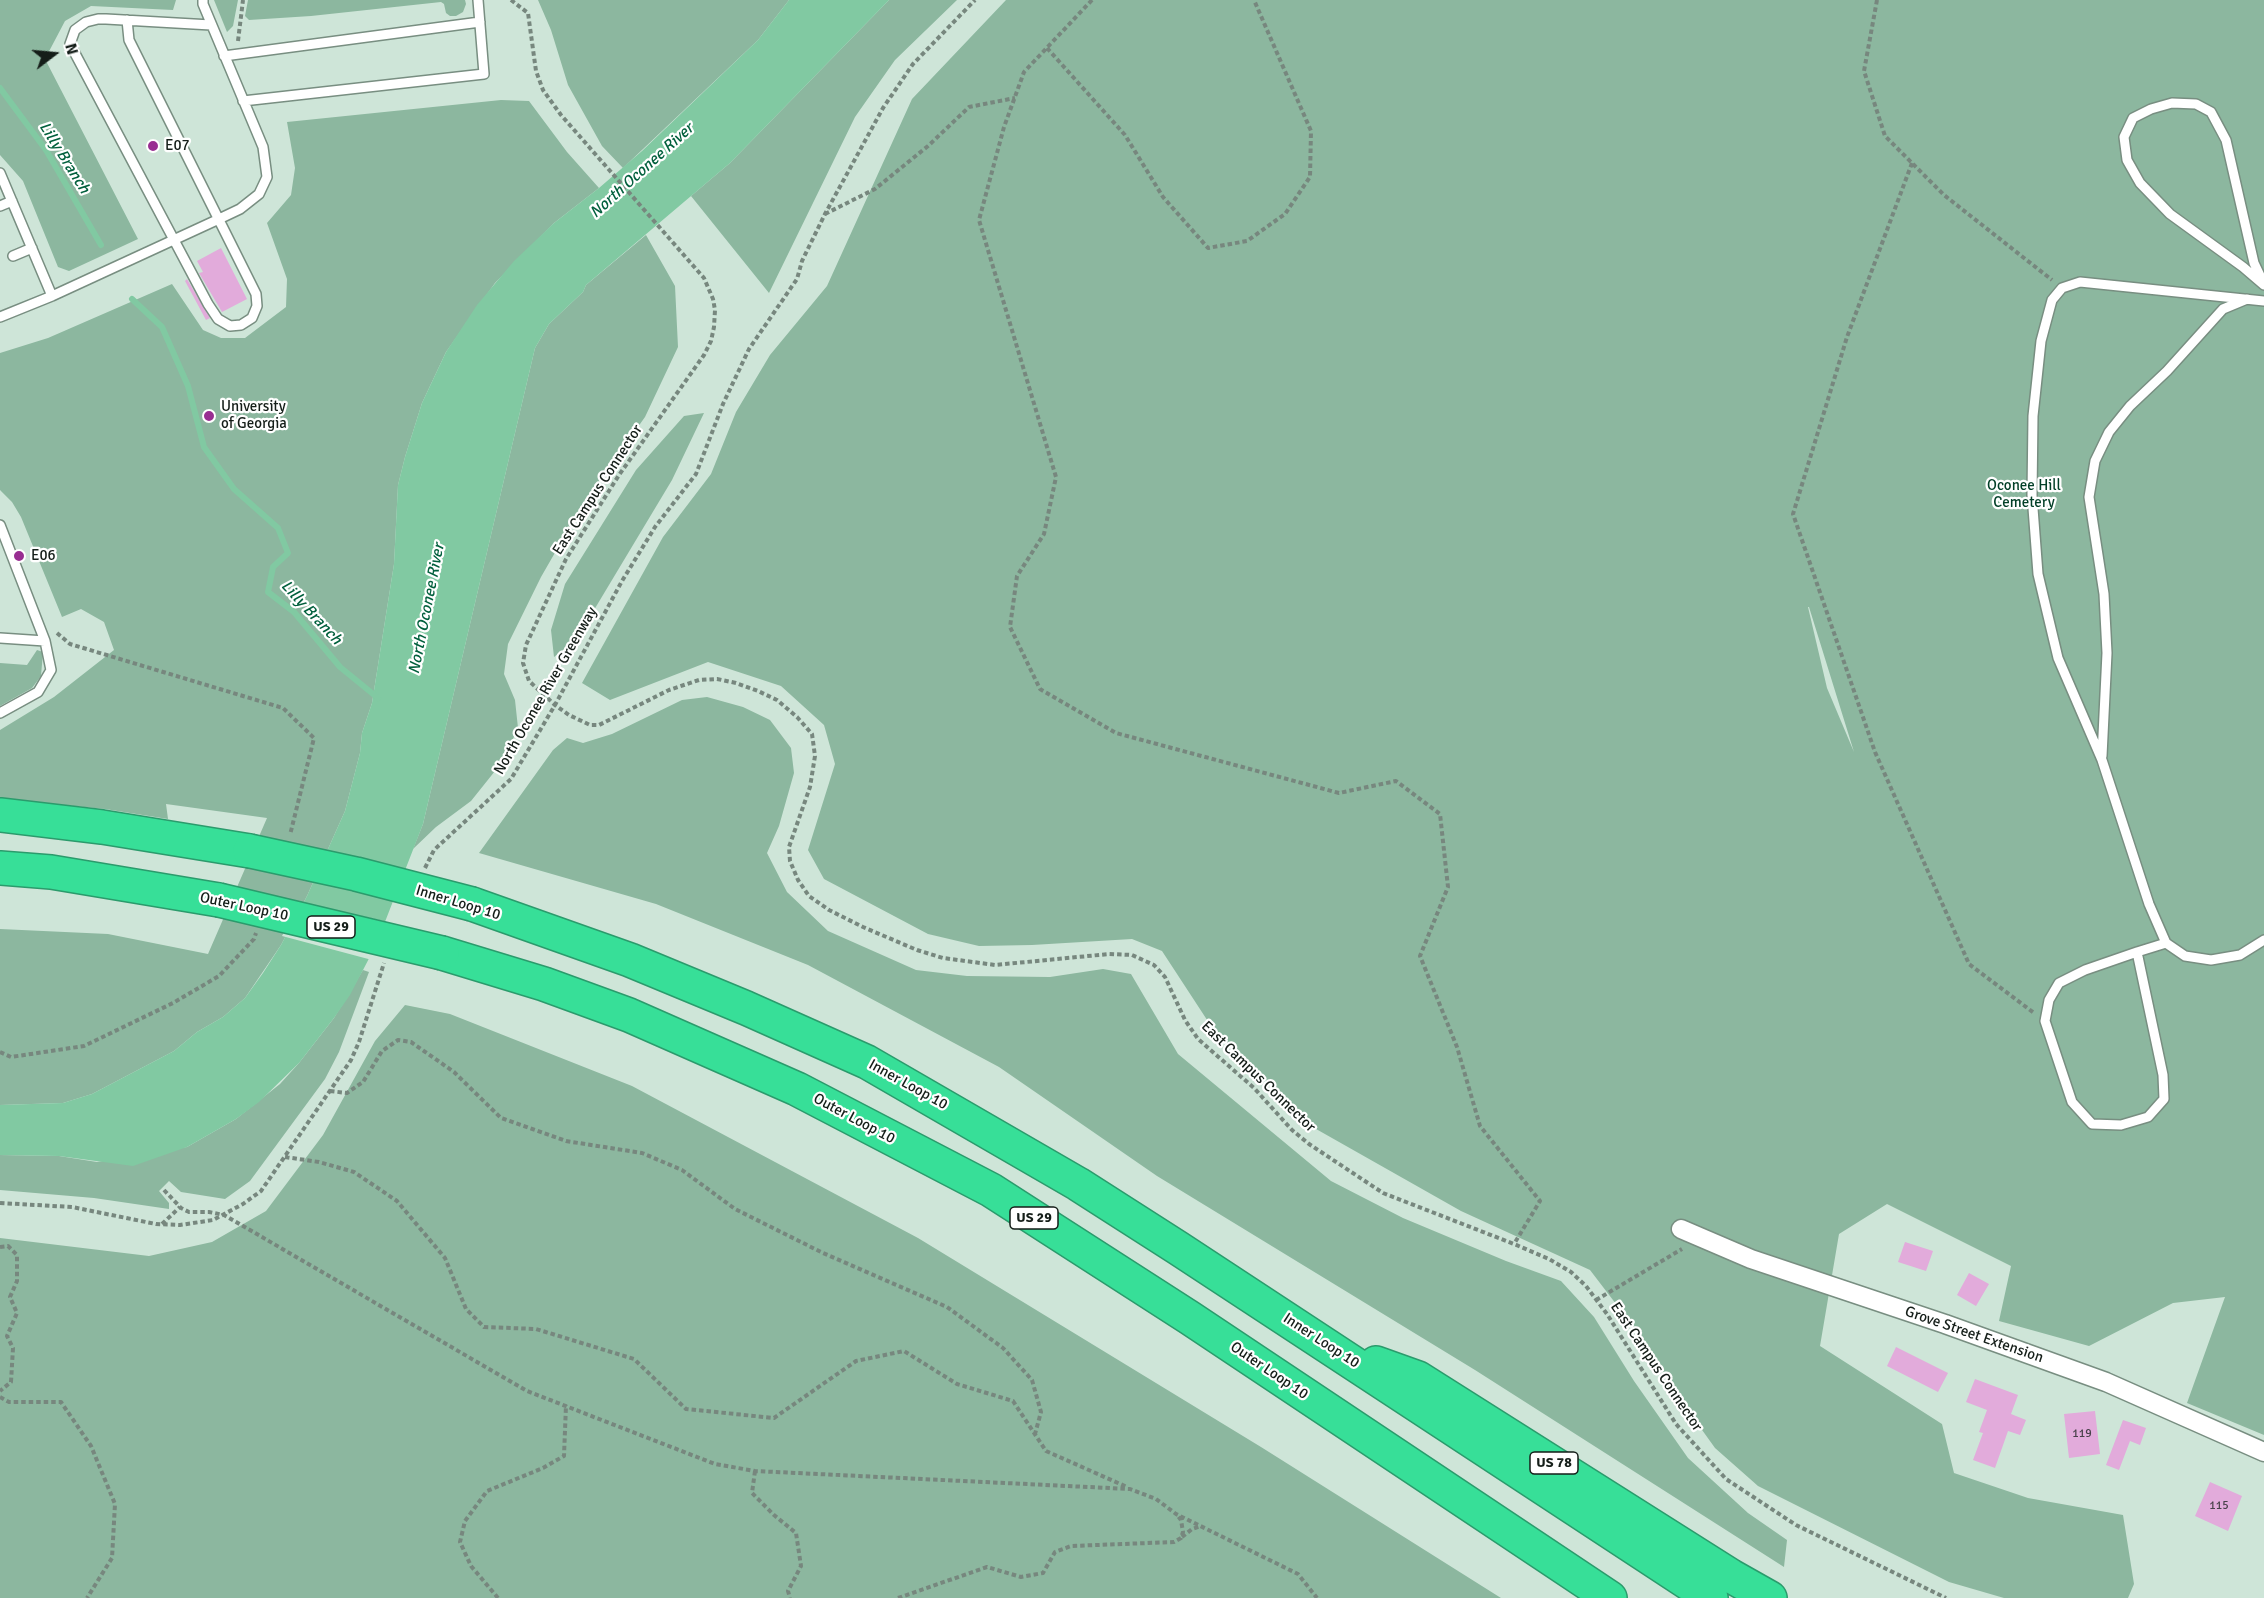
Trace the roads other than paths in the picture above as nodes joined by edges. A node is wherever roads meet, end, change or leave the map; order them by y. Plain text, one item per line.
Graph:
1 (203, 0) edge
2 (478, 0) edge
3 (127, 20) junction
4 (480, 22) junction
5 (211, 25) junction
6 (224, 56) junction
7 (243, 101) junction
8 (0, 173) edge
9 (12, 201) junction
10 (0, 206) edge
11 (219, 219) junction
12 (175, 240) junction
13 (32, 248) junction
14 (13, 256) dead end
15 (2264, 285) edge
16 (52, 296) junction
17 (2249, 298) junction
18 (2264, 301) edge
19 (0, 317) edge
20 (0, 525) edge
21 (0, 638) edge
22 (45, 641) junction
23 (0, 713) edge
24 (2102, 760) junction
25 (0, 815) edge
26 (0, 868) edge
27 (2264, 940) edge
28 (2166, 943) junction
29 (2137, 952) junction
30 (1681, 1229) dead end
31 (1329, 1346) junction
32 (2264, 1452) edge
33 (1610, 1598) edge
34 (1711, 1598) edge
35 (1770, 1598) edge

1 - 5 lane
2 - 4 lane
3 - 5 lane
3 - 11 lane
3 - 12 lane
4 - 6 lane
4 - 7 lane
5 - 6 lane
6 - 7 lane
7 - 11 lane
8 - 9 lane
9 - 10 lane
9 - 13 lane
11 - 12 lane
11 - 12 lane
12 - 16 lane
13 - 14 lane
13 - 16 lane
15 - 15 lane
16 - 19 lane
17 - 18 lane
17 - 24 lane
17 - 24 lane
20 - 22 lane
21 - 22 lane
22 - 23 lane
24 - 28 lane
25 - 31 highway, Inner Loop 10, bridge
26 - 33 highway, Outer Loop 10 / US 29, bridge
27 - 28 lane
28 - 29 lane
29 - 29 lane
30 - 32 street, Grove Street Extension
31 - 34 highway, Inner Loop 10
31 - 35 highway, US 78

